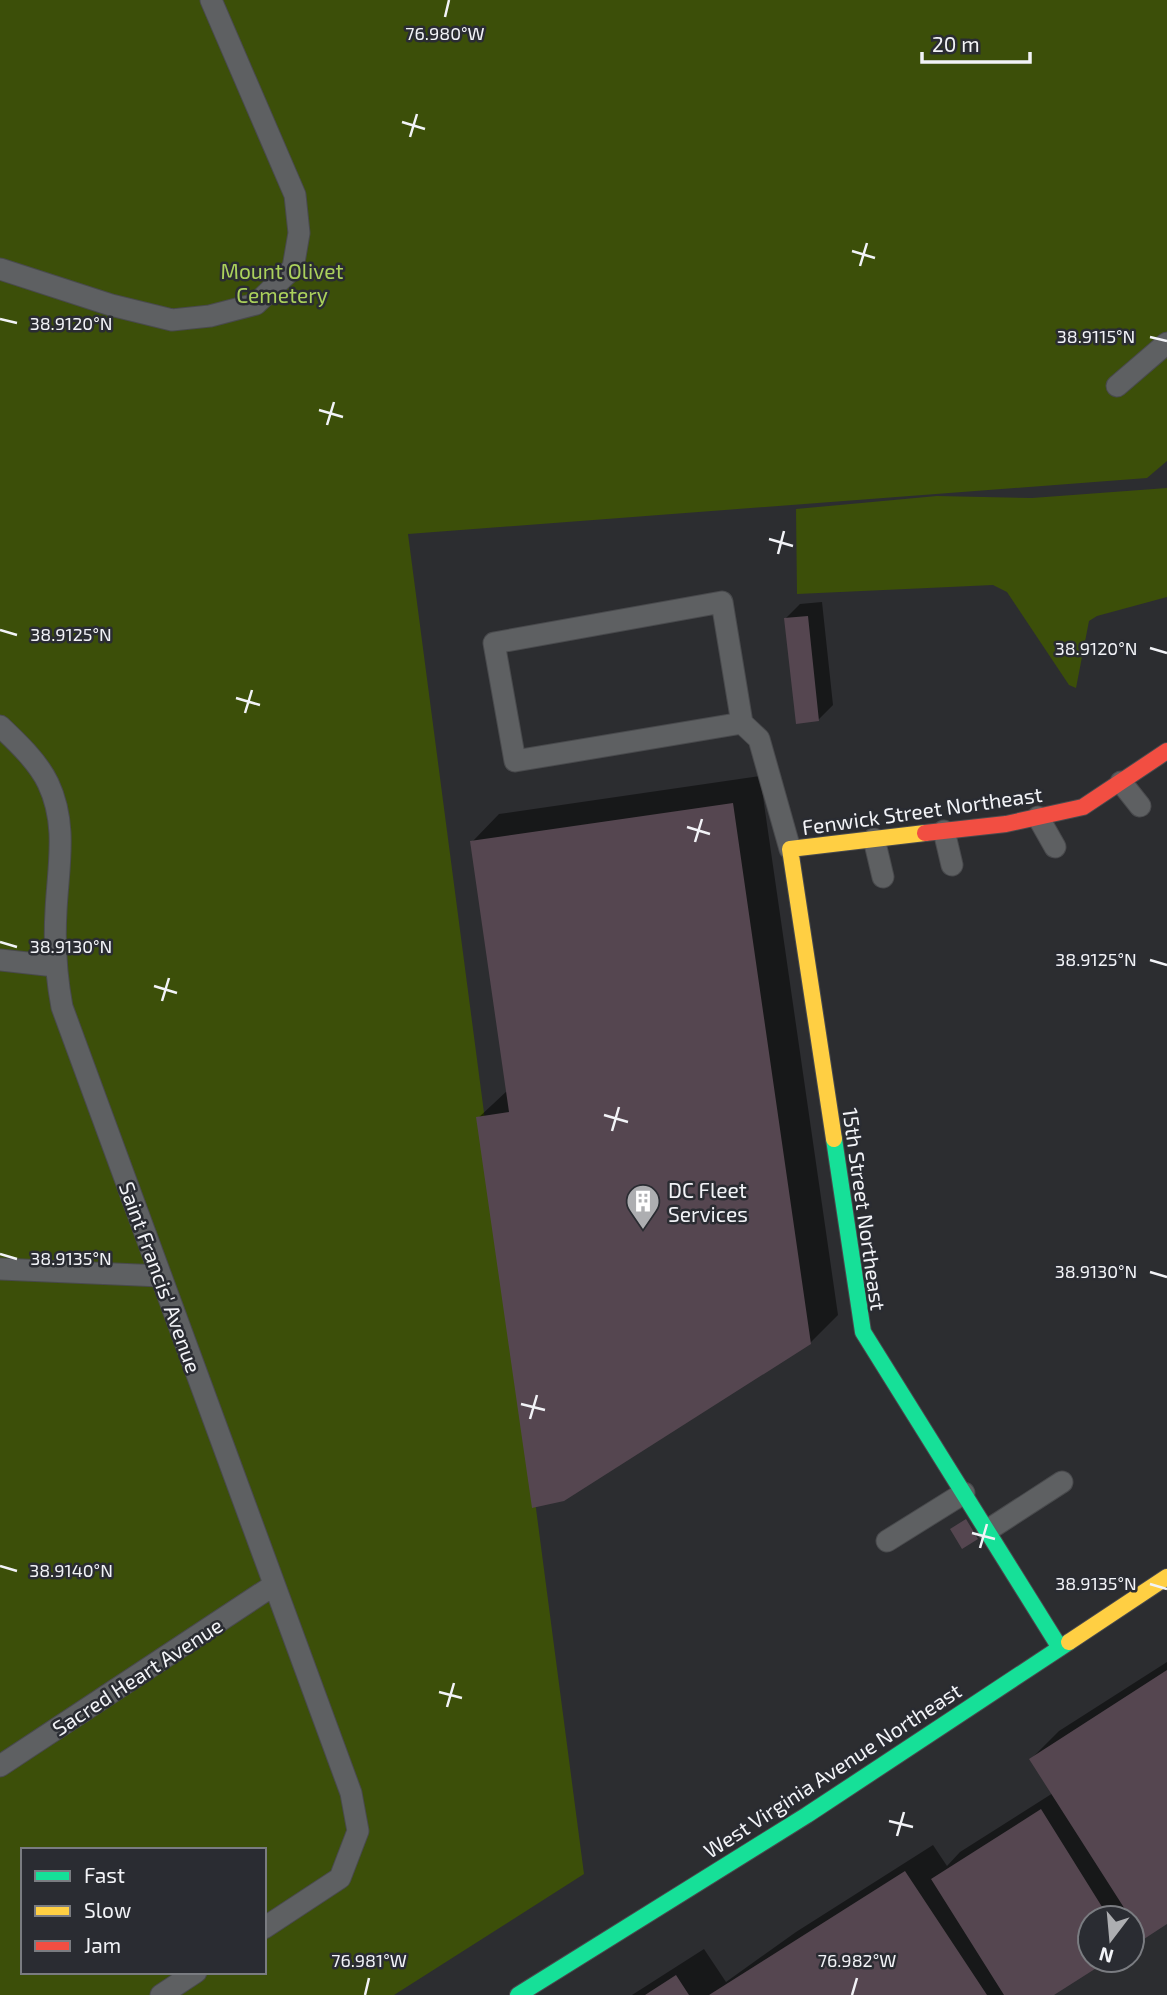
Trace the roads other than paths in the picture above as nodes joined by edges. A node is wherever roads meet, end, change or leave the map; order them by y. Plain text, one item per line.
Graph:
1 (211, 0) edge
2 (0, 269) edge
3 (1167, 343) edge
4 (1117, 386) dead end
5 (742, 723) junction
6 (0, 726) edge
7 (1167, 751) edge
8 (1121, 782) junction
9 (1140, 806) dead end
10 (1038, 817) junction
11 (944, 831) junction
12 (874, 839) junction
13 (1055, 847) dead end
14 (790, 849) junction
15 (952, 865) dead end
16 (883, 877) dead end
17 (0, 960) edge
18 (55, 966) junction
19 (0, 1269) edge
20 (161, 1276) junction
21 (1062, 1482) dead end
22 (964, 1493) junction
23 (988, 1530) junction
24 (887, 1541) dead end
25 (1167, 1577) edge
26 (275, 1585) junction
27 (1060, 1648) junction
28 (0, 1766) edge
29 (266, 1927) edge
30 (193, 1974) edge
31 (161, 1995) edge
32 (518, 1995) edge

1 - 2 lane
3 - 4 lane
5 - 5 lane
5 - 14 lane
6 - 18 lane, Saint Francis' Avenue
7 - 8 street, Fenwick Street Northeast
8 - 9 lane
8 - 10 street, Fenwick Street Northeast
10 - 11 street, Fenwick Street Northeast
10 - 13 lane
11 - 12 street, Fenwick Street Northeast
11 - 15 lane
12 - 14 street, Fenwick Street Northeast
12 - 16 lane
14 - 22 street, 15th Street Northeast
17 - 18 lane
18 - 20 lane, Saint Francis' Avenue
19 - 20 lane
20 - 26 lane, Saint Francis' Avenue
21 - 23 lane
22 - 23 street, 15th Street Northeast
22 - 24 lane
23 - 27 street, 15th Street Northeast
25 - 27 street, West Virginia Avenue Northeast
26 - 28 lane, Sacred Heart Avenue
26 - 29 lane, Saint Francis' Avenue
27 - 32 street, West Virginia Avenue Northeast
30 - 31 lane

